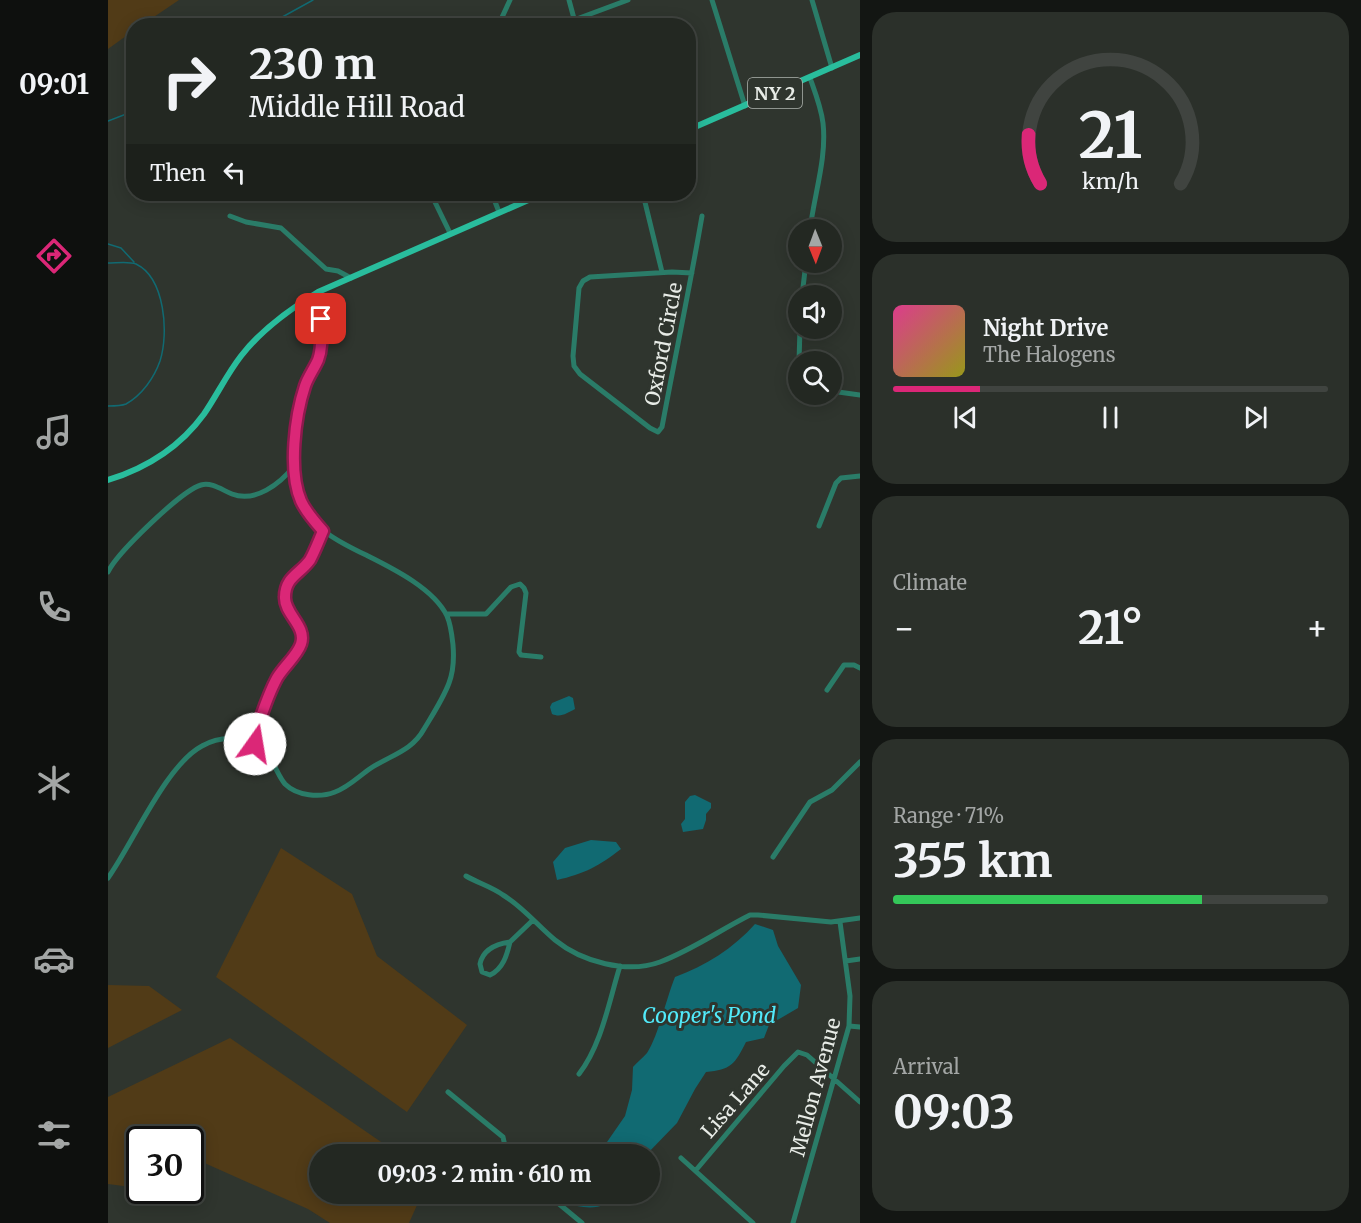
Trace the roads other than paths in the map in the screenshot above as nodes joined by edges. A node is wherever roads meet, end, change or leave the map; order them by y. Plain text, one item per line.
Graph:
1 (510, 0) edge
2 (569, 0) edge
3 (628, 0) edge
4 (712, 0) edge
5 (812, 0) edge
6 (502, 18) edge
7 (574, 18) edge
8 (587, 18) edge
9 (860, 55) edge
10 (832, 68) junction
11 (810, 78) junction
12 (745, 106) junction
13 (696, 127) edge
14 (434, 201) edge
15 (495, 201) edge
16 (525, 201) edge
17 (645, 201) edge
18 (499, 212) junction
19 (230, 216) dead end
20 (702, 216) dead end
21 (811, 219) edge
22 (450, 233) junction
23 (662, 272) junction
24 (692, 273) junction
25 (351, 278) junction
26 (318, 292) junction
27 (842, 393) edge
28 (860, 395) edge
29 (294, 466) junction
30 (860, 476) edge
31 (108, 480) edge
32 (819, 526) dead end
33 (323, 531) junction
34 (108, 572) edge
35 (447, 614) junction
36 (541, 657) dead end
37 (860, 668) edge
38 (827, 690) dead end
39 (252, 743) junction
40 (860, 762) edge
41 (773, 857) dead end
42 (466, 876) dead end
43 (108, 878) edge
44 (860, 918) edge
45 (533, 920) junction
46 (840, 922) junction
47 (510, 942) junction
48 (860, 959) edge
49 (846, 961) junction
50 (620, 966) junction
51 (849, 1026) junction
52 (860, 1027) edge
53 (579, 1074) dead end
54 (834, 1078) junction
55 (448, 1092) dead end
56 (860, 1102) edge
57 (504, 1144) edge
58 (681, 1158) dead end
59 (696, 1170) junction
60 (559, 1204) edge
61 (582, 1223) edge
62 (753, 1223) edge
63 (793, 1223) edge

1 - 6 street
2 - 7 street
3 - 8 street
4 - 12 street
5 - 10 street
9 - 10 main road, NY 2
10 - 11 main road, NY 2
11 - 12 main road, NY 2
11 - 21 street
12 - 13 main road, NY 2
14 - 22 street
15 - 18 street
16 - 18 main road
17 - 23 street, Oxford Circle
18 - 22 main road
19 - 25 street
20 - 24 street, Oxford Circle
22 - 25 main road
23 - 24 street, Oxford Circle
23 - 24 street, Oxford Circle
25 - 26 main road
26 - 29 street
26 - 31 main road
27 - 28 street
29 - 33 street
29 - 34 street
30 - 32 street
33 - 35 street
33 - 39 street
35 - 36 street
35 - 39 street
37 - 38 street
39 - 43 street
40 - 41 street
42 - 45 street
44 - 46 street
45 - 47 street
45 - 50 street
46 - 49 street, Mellon Avenue
46 - 50 street
47 - 47 street
48 - 49 street
49 - 51 street, Mellon Avenue
50 - 53 street
51 - 52 street
51 - 54 street, Mellon Avenue
54 - 56 street
54 - 59 street, Lisa Lane
54 - 63 street, Mellon Avenue
55 - 57 street
58 - 59 street
59 - 62 street
60 - 61 street

